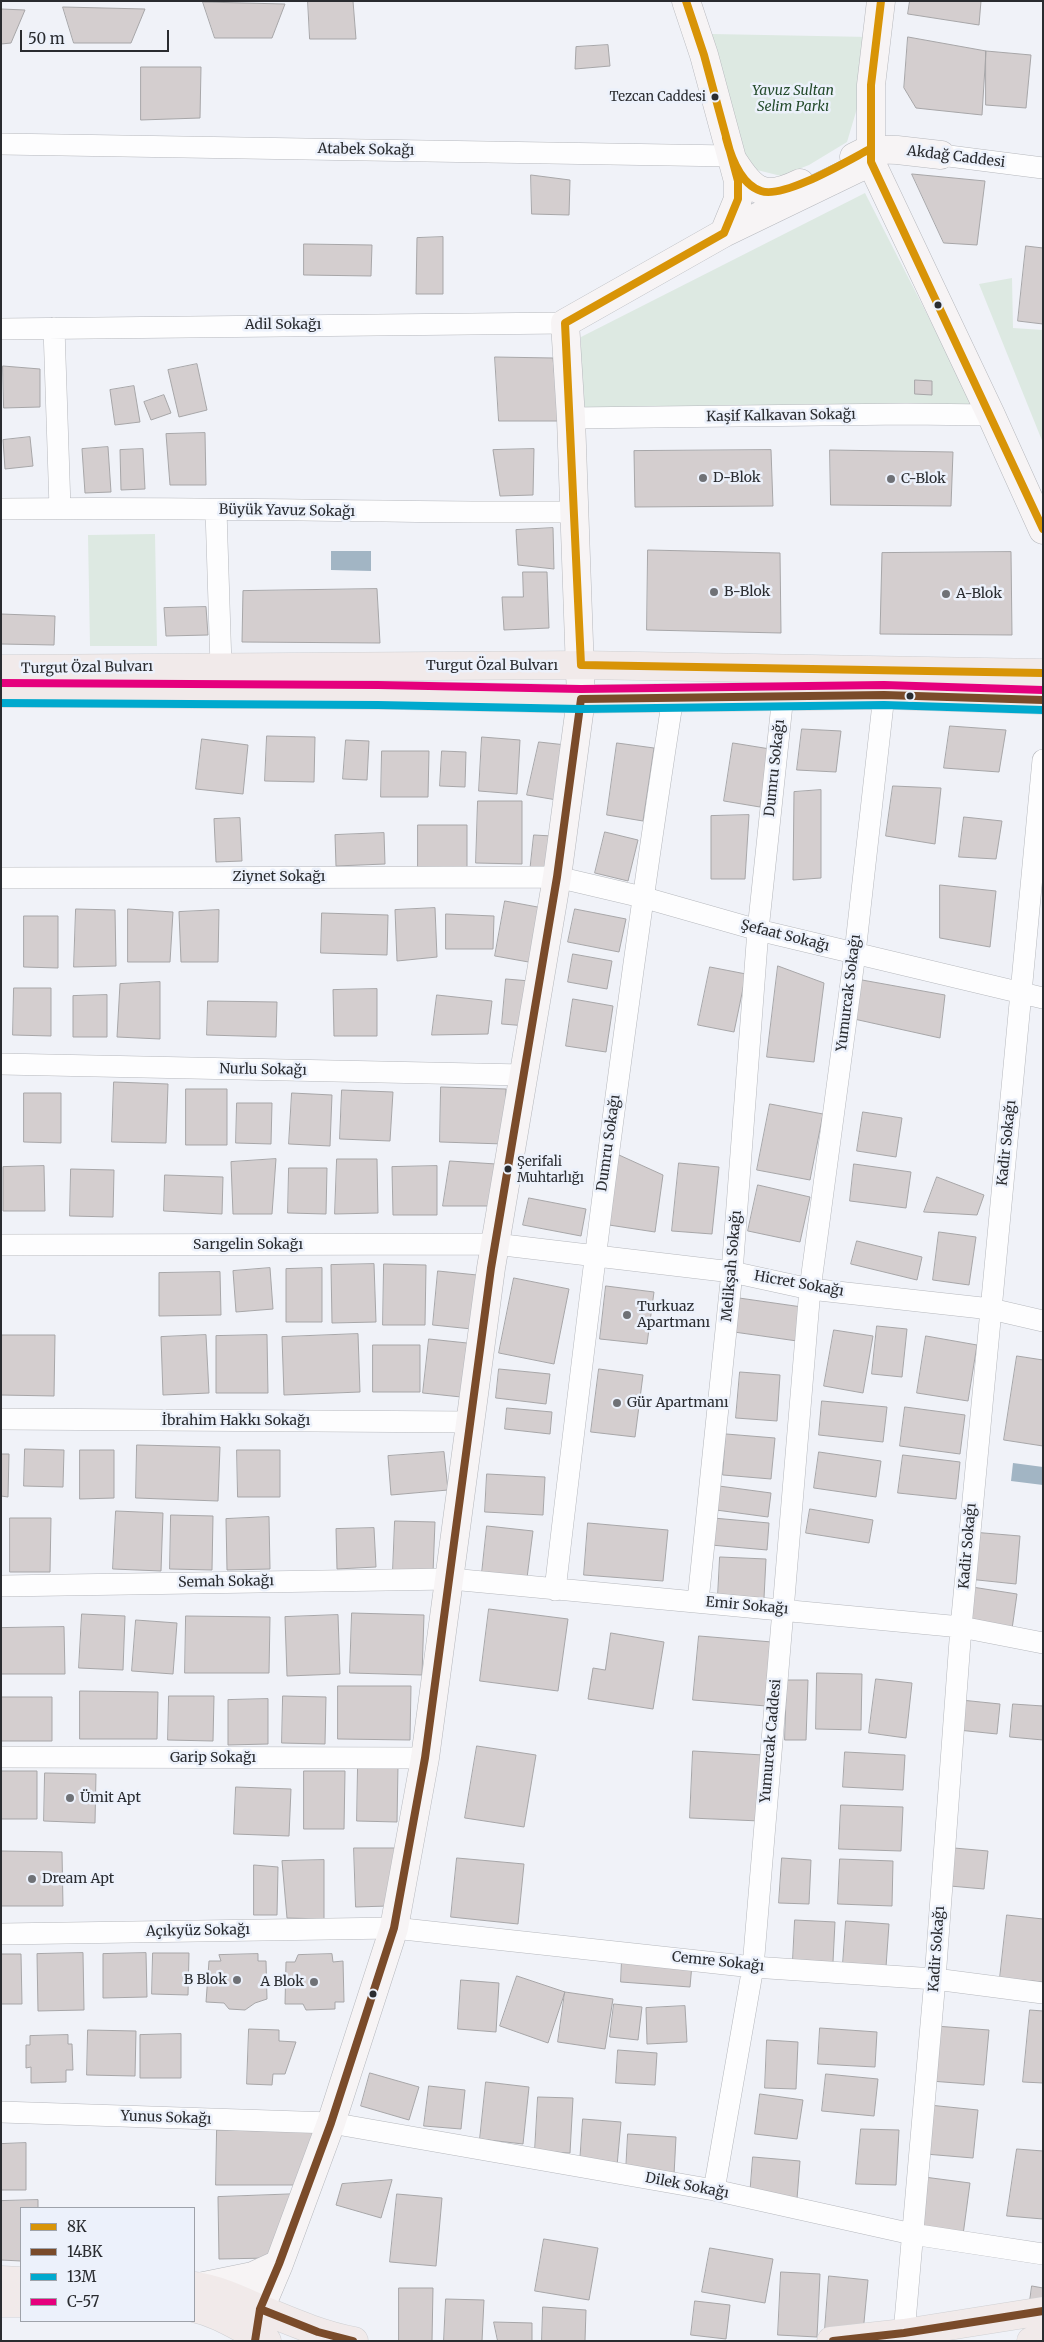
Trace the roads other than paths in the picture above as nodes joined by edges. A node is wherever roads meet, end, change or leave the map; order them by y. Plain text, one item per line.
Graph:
1 (686, 1) edge
2 (881, 1) edge
3 (1, 144) edge
4 (941, 155) joint
5 (730, 156) junction
6 (870, 156) junction
7 (1043, 168) edge
8 (782, 192) junction
9 (724, 233) junction
10 (565, 323) junction
11 (54, 328) junction
12 (1, 329) edge
13 (991, 415) junction
14 (571, 418) junction
15 (60, 508) junction
16 (1, 509) edge
17 (216, 510) junction
18 (573, 512) junction
19 (1043, 530) edge
20 (581, 665) junction
21 (221, 666) junction
22 (1, 669) edge
23 (1043, 673) edge
24 (1, 693) edge
25 (783, 695) junction
26 (884, 696) junction
27 (673, 697) junction
28 (581, 699) junction
29 (1043, 700) edge
30 (1043, 760) edge
31 (557, 877) junction
32 (1, 878) edge
33 (642, 897) junction
34 (758, 930) junction
35 (854, 953) junction
36 (1022, 992) junction
37 (1043, 998) edge
38 (1, 1064) edge
39 (524, 1075) junction
40 (495, 1244) junction
41 (1, 1245) edge
42 (594, 1255) junction
43 (732, 1272) junction
44 (810, 1289) junction
45 (991, 1309) junction
46 (1043, 1321) edge
47 (1, 1419) edge
48 (470, 1422) junction
49 (450, 1579) junction
50 (1, 1586) edge
51 (555, 1590) junction
52 (698, 1601) junction
53 (782, 1609) junction
54 (961, 1627) junction
55 (1043, 1643) edge
56 (1, 1757) edge
57 (425, 1758) junction
58 (394, 1928) junction
59 (1, 1934) edge
60 (753, 1966) junction
61 (935, 1979) junction
62 (1043, 1993) edge
63 (1, 2112) edge
64 (331, 2123) junction
65 (714, 2190) junction
66 (912, 2234) junction
67 (1043, 2254) edge
68 (279, 2264) junction
69 (1, 2280) edge
70 (20, 2281) edge
71 (196, 2294) edge
72 (1, 2303) edge
73 (20, 2303) edge
74 (260, 2308) junction
75 (1043, 2312) edge
76 (904, 2333) junction
77 (1043, 2338) edge
78 (259, 2339) edge
79 (354, 2341) edge
80 (831, 2341) edge
81 (1031, 2341) edge

1 - 5 street
2 - 6 street
3 - 5 street, Atabek Sokağı
4 - 6 street, Akdağ Caddesi
4 - 7 street, Akdağ Caddesi
5 - 8 street
5 - 9 street
6 - 8 street
6 - 9 street
6 - 13 street
8 - 9 street
9 - 10 street
10 - 11 street, Adil Sokağı
10 - 14 street
11 - 12 street, Adil Sokağı
11 - 15 street
13 - 14 street, Kaşif Kalkavan Sokağı
13 - 19 street
14 - 18 street
15 - 16 street, Büyük Yavuz Sokağı
15 - 17 street, Büyük Yavuz Sokağı
17 - 18 street, Büyük Yavuz Sokağı
17 - 21 street
18 - 20 street
20 - 21 main road, Turgut Özal Bulvarı
20 - 23 main road, Turgut Özal Bulvarı
20 - 28 street
21 - 22 main road, Turgut Özal Bulvarı
24 - 28 main road, Turgut Özal Bulvarı
25 - 26 main road, Turgut Özal Bulvarı
25 - 27 main road, Turgut Özal Bulvarı
25 - 34 street, Dumru Sokağı
26 - 29 main road, Turgut Özal Bulvarı
26 - 35 street, Yumurcak Sokağı
27 - 28 main road, Turgut Özal Bulvarı
27 - 33 street, Dumru Sokağı
28 - 31 street
30 - 36 street, Kadir Sokağı
31 - 32 street, Ziynet Sokağı
31 - 33 street, Şefaat Sokağı
31 - 39 street
33 - 34 street, Şefaat Sokağı
33 - 42 street, Dumru Sokağı
34 - 35 street, Şefaat Sokağı
34 - 43 street, Melikşah Sokağı
35 - 36 street, Şefaat Sokağı
35 - 44 street, Yumurcak Sokağı
36 - 37 street, Şefaat Sokağı
36 - 45 street, Kadir Sokağı
38 - 39 street, Nurlu Sokağı
39 - 40 street
40 - 41 street, Sarıgelin Sokağı
40 - 42 street, Hicret Sokağı
40 - 48 street
42 - 43 street, Hicret Sokağı
42 - 51 street, Dumru Sokağı
43 - 44 street, Hicret Sokağı
43 - 52 street, Melikşah Sokağı
44 - 45 street, Hicret Sokağı
44 - 53 street, Yumurcak Caddesi
45 - 46 street, Hicret Sokağı
45 - 54 street, Kadir Sokağı
47 - 48 street, İbrahim Hakkı Sokağı
48 - 49 street
49 - 50 street, Semah Sokağı
49 - 51 street, Emir Sokağı
49 - 57 street
51 - 52 street, Emir Sokağı
52 - 53 street, Emir Sokağı
53 - 54 street, Emir Sokağı
53 - 60 street, Yumurcak Caddesi
54 - 55 street, Emir Sokağı
54 - 61 street, Kadir Sokağı
56 - 57 street, Garip Sokağı
57 - 58 street
58 - 59 street, Açıkyüz Sokağı
58 - 60 street, Cemre Sokağı
58 - 64 street
60 - 61 street, Cemre Sokağı
60 - 65 street, Yumurcak Caddesi
61 - 62 street, Cemre Sokağı
61 - 66 street, Kadir Sokağı
63 - 64 street, Yunus Sokağı
64 - 65 street, Dilek Sokağı
64 - 68 street
65 - 66 street, Dilek Sokağı
66 - 67 street, Dilek Sokağı
66 - 76 street, Kadir Sokağı
68 - 71 street
68 - 74 street
69 - 70 main road
71 - 74 main road
71 - 78 main road
72 - 73 main road
74 - 78 street
74 - 79 main road
75 - 76 main road
76 - 80 main road
77 - 81 main road

